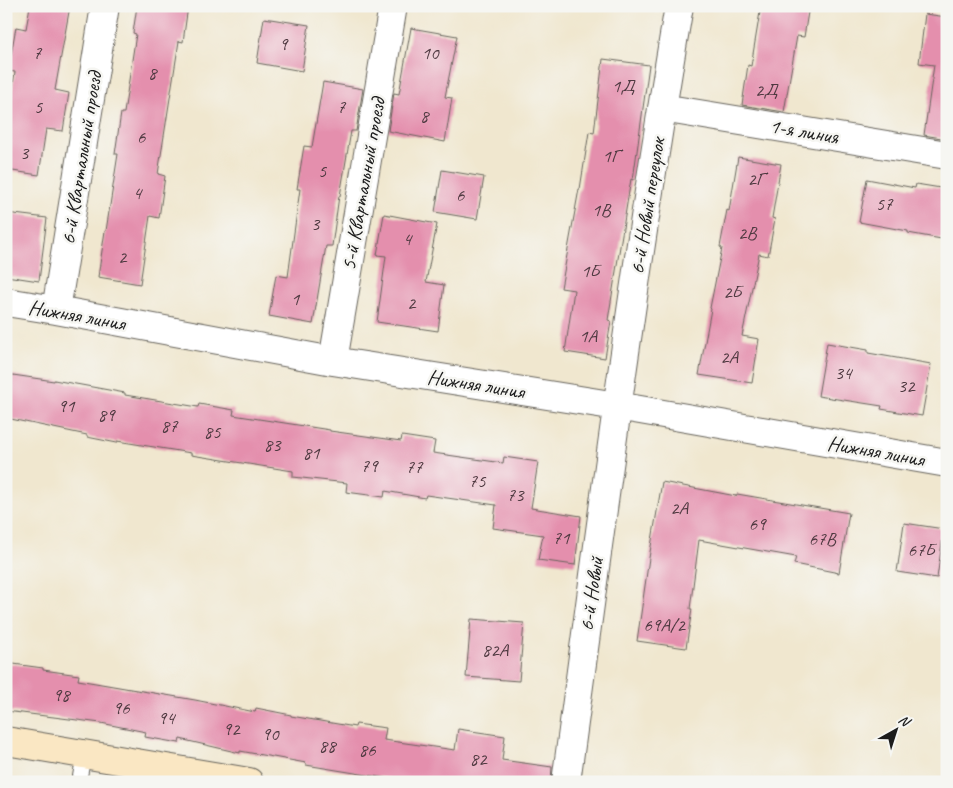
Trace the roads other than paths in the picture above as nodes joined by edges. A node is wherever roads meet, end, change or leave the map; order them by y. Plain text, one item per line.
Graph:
1 (105, 6) edge
2 (394, 6) edge
3 (679, 6) edge
4 (662, 108) junction
5 (947, 155) edge
6 (6, 302) edge
7 (56, 310) junction
8 (333, 362) junction
9 (617, 406) junction
10 (947, 463) edge
11 (6, 742) edge
12 (84, 754) junction
13 (79, 782) edge
14 (249, 782) edge
15 (566, 782) edge

1 - 7 street, 6-й Квартальный проезд
2 - 8 street, 5-й Квартальный проезд
3 - 4 street, 6-й Новый переулок
4 - 5 street, 1-я линия
4 - 9 street, 6-й Новый переулок
6 - 7 street, Нижняя линия
7 - 8 street, Нижняя линия
8 - 9 street, Нижняя линия
9 - 10 street, Нижняя линия
9 - 15 street, 6-й Новый
11 - 12 main road
12 - 13 lane
12 - 14 main road

